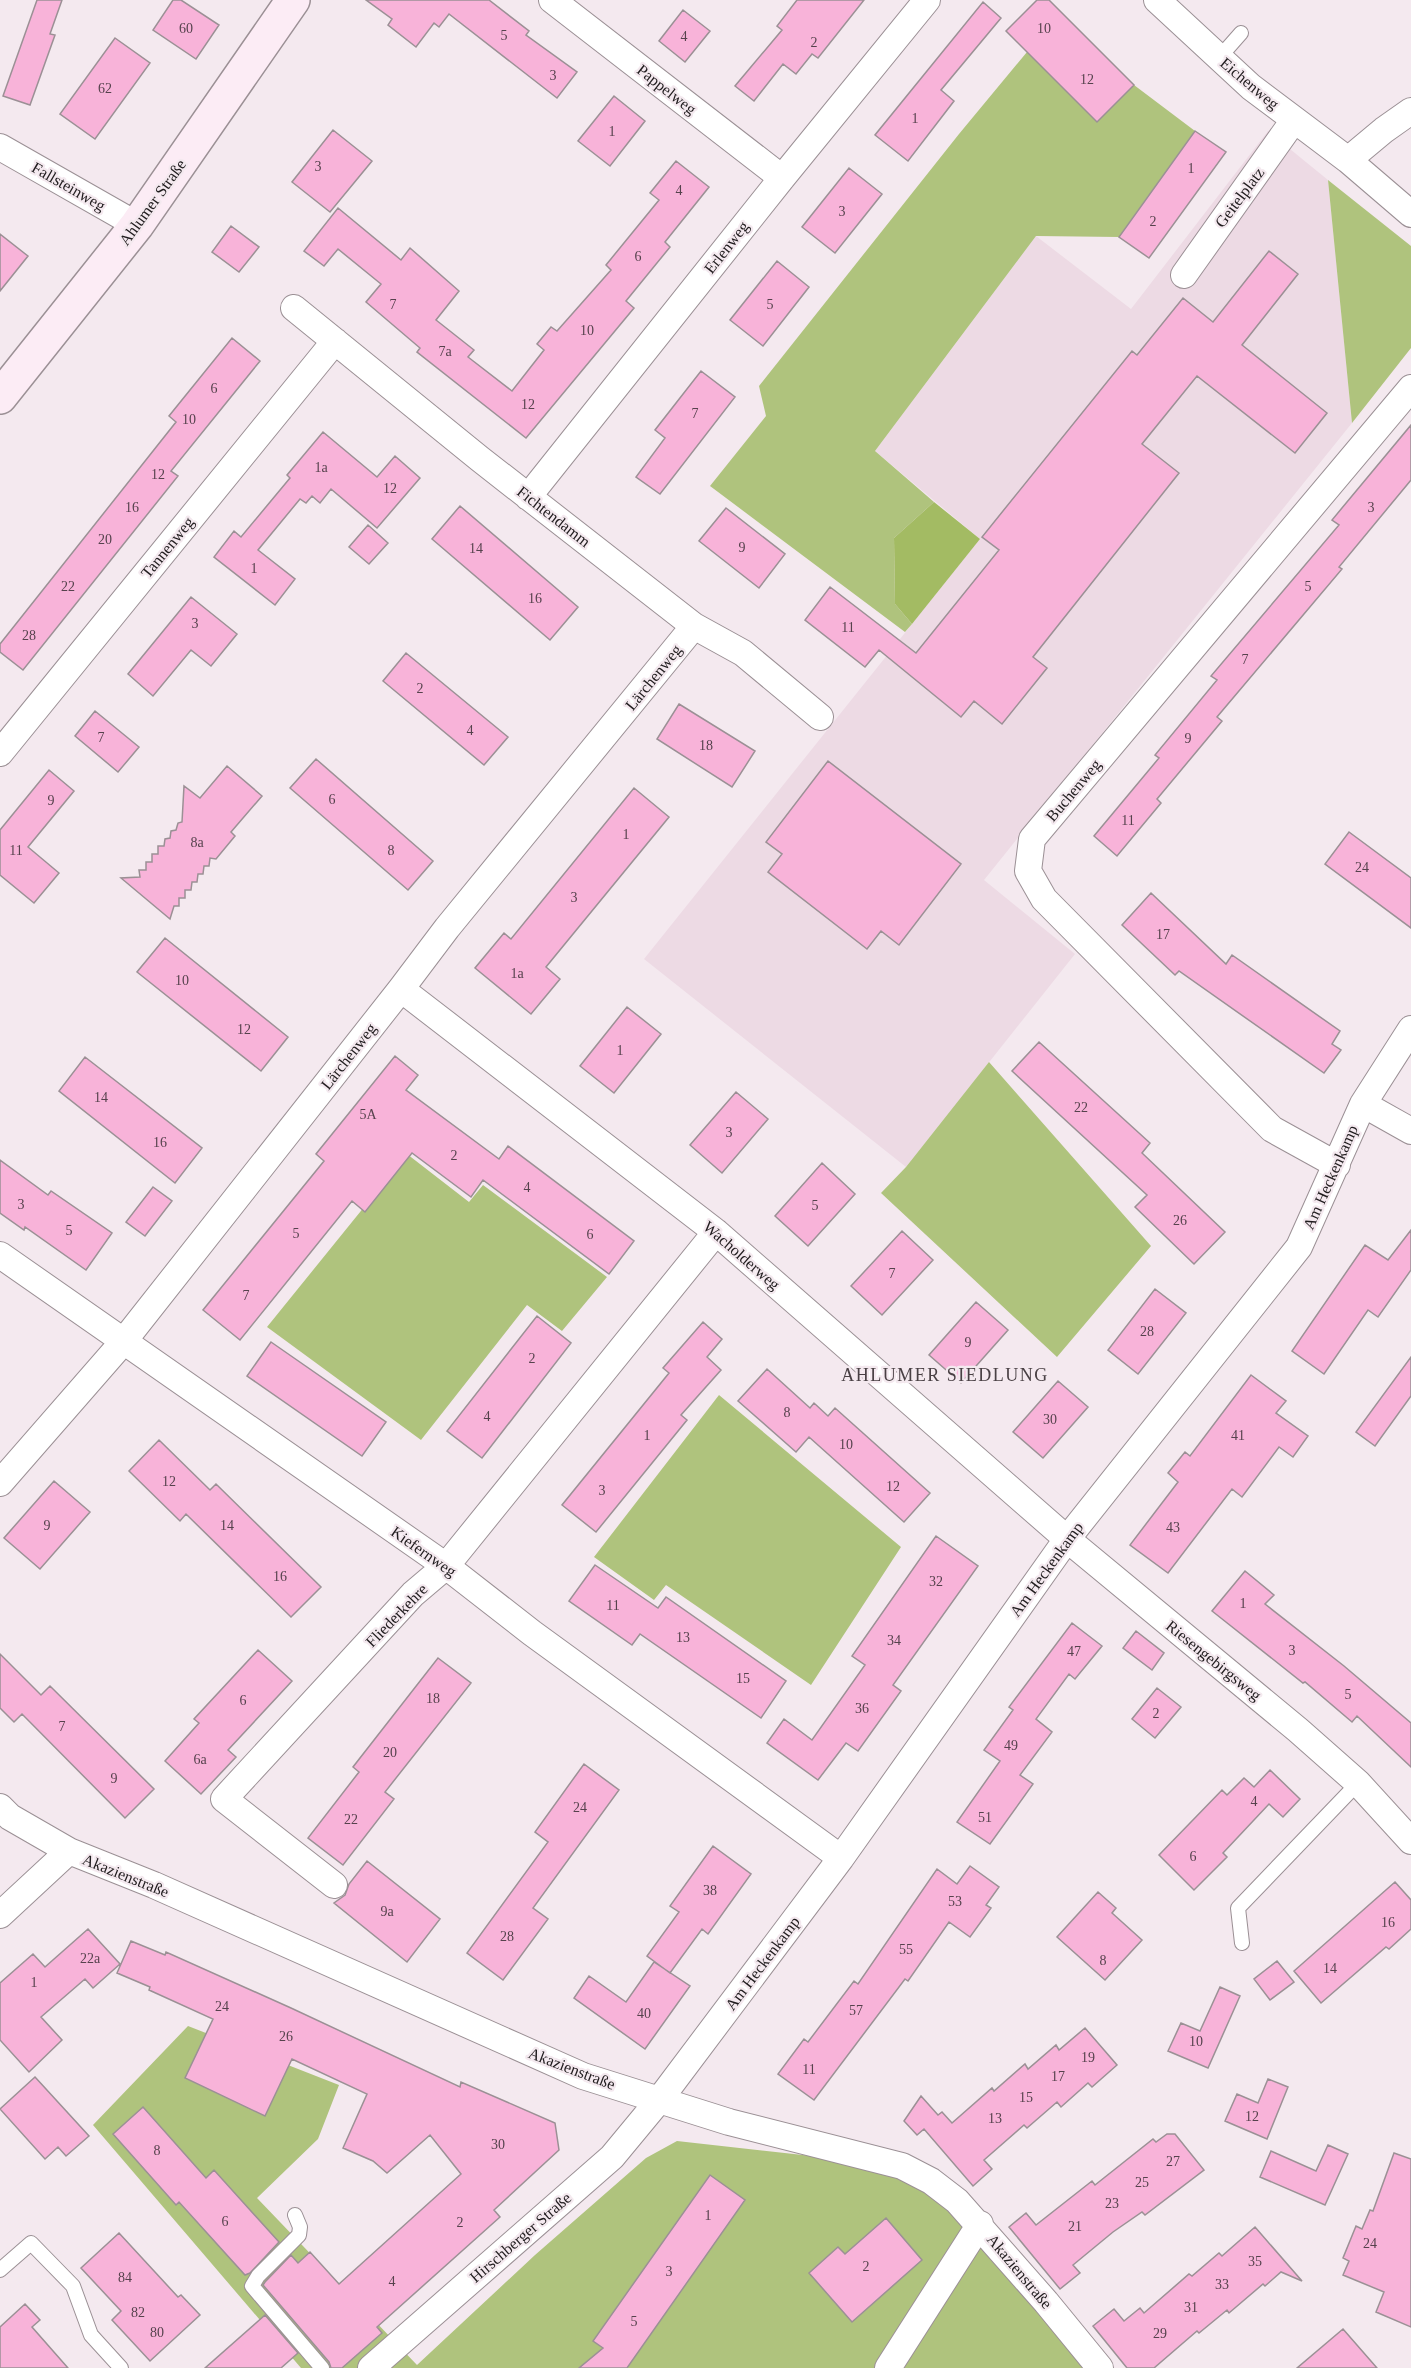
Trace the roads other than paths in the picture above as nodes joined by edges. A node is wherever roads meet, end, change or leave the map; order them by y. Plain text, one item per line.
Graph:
1 (293, 0) edge
2 (552, 0) edge
3 (927, 0) edge
4 (1157, 0) edge
5 (1241, 33) dead end
6 (1219, 58) junction
7 (1411, 111) edge
8 (1294, 120) junction
9 (0, 147) edge
10 (1348, 160) junction
11 (782, 178) junction
12 (1411, 214) edge
13 (137, 225) junction
14 (1184, 275) dead end
15 (294, 308) dead end
16 (334, 341) junction
17 (1411, 388) edge
18 (0, 397) edge
19 (528, 497) junction
20 (694, 626) junction
21 (820, 717) dead end
22 (0, 753) edge
23 (401, 989) junction
24 (1411, 1029) edge
25 (1363, 1104) junction
26 (1411, 1131) edge
27 (1337, 1165) junction
28 (716, 1232) junction
29 (0, 1255) edge
30 (123, 1342) junction
31 (0, 1483) edge
32 (1067, 1539) junction
33 (446, 1566) junction
34 (1358, 1783) junction
35 (0, 1807) edge
36 (1411, 1841) edge
37 (69, 1851) junction
38 (841, 1858) junction
39 (334, 1885) dead end
40 (0, 1915) edge
41 (1242, 1943) dead end
42 (660, 2099) junction
43 (295, 2215) dead end
44 (980, 2224) junction
45 (0, 2270) edge
46 (121, 2368) edge
47 (322, 2368) edge
48 (371, 2368) edge
49 (888, 2368) edge
50 (1100, 2368) edge

1 - 13 main road, Ahlumer Straße
2 - 11 street, Pappelweg
3 - 11 street, Erlenweg
4 - 6 street, Eichenweg
5 - 6 lane
6 - 8 street, Eichenweg
7 - 10 street
8 - 10 street, Eichenweg
8 - 14 street, Geitelplatz
9 - 13 street, Fallsteinweg
10 - 12 street
11 - 19 street, Erlenweg
13 - 18 main road, Ahlumer Straße
15 - 16 street, Fichtendamm
16 - 19 street, Fichtendamm
16 - 22 street, Tannenweg
17 - 27 street, Buchenweg
19 - 20 street, Fichtendamm
20 - 21 street, Fichtendamm
20 - 23 street, Lärchenweg
23 - 28 street, Wacholderweg
23 - 30 street, Lärchenweg
24 - 25 street, Am Heckenkamp
25 - 26 street
25 - 27 street, Am Heckenkamp
27 - 32 street, Am Heckenkamp
28 - 32 street, Wacholderweg
28 - 33 street, Fliederkehre
29 - 30 street, Kiefernweg
30 - 31 street, Lärchenweg
30 - 33 street, Kiefernweg
32 - 34 street, Riesengebirgsweg
32 - 38 street, Am Heckenkamp
33 - 38 street, Kiefernweg
33 - 39 street, Fliederkehre
34 - 36 street, Riesengebirgsweg
34 - 41 lane
35 - 37 street, Akazienstraße
37 - 40 street
37 - 42 street, Akazienstraße
38 - 42 street, Am Heckenkamp
42 - 44 street, Akazienstraße
42 - 48 street, Hirschberger Straße
43 - 47 lane
44 - 49 street
44 - 50 street, Akazienstraße
45 - 46 lane

